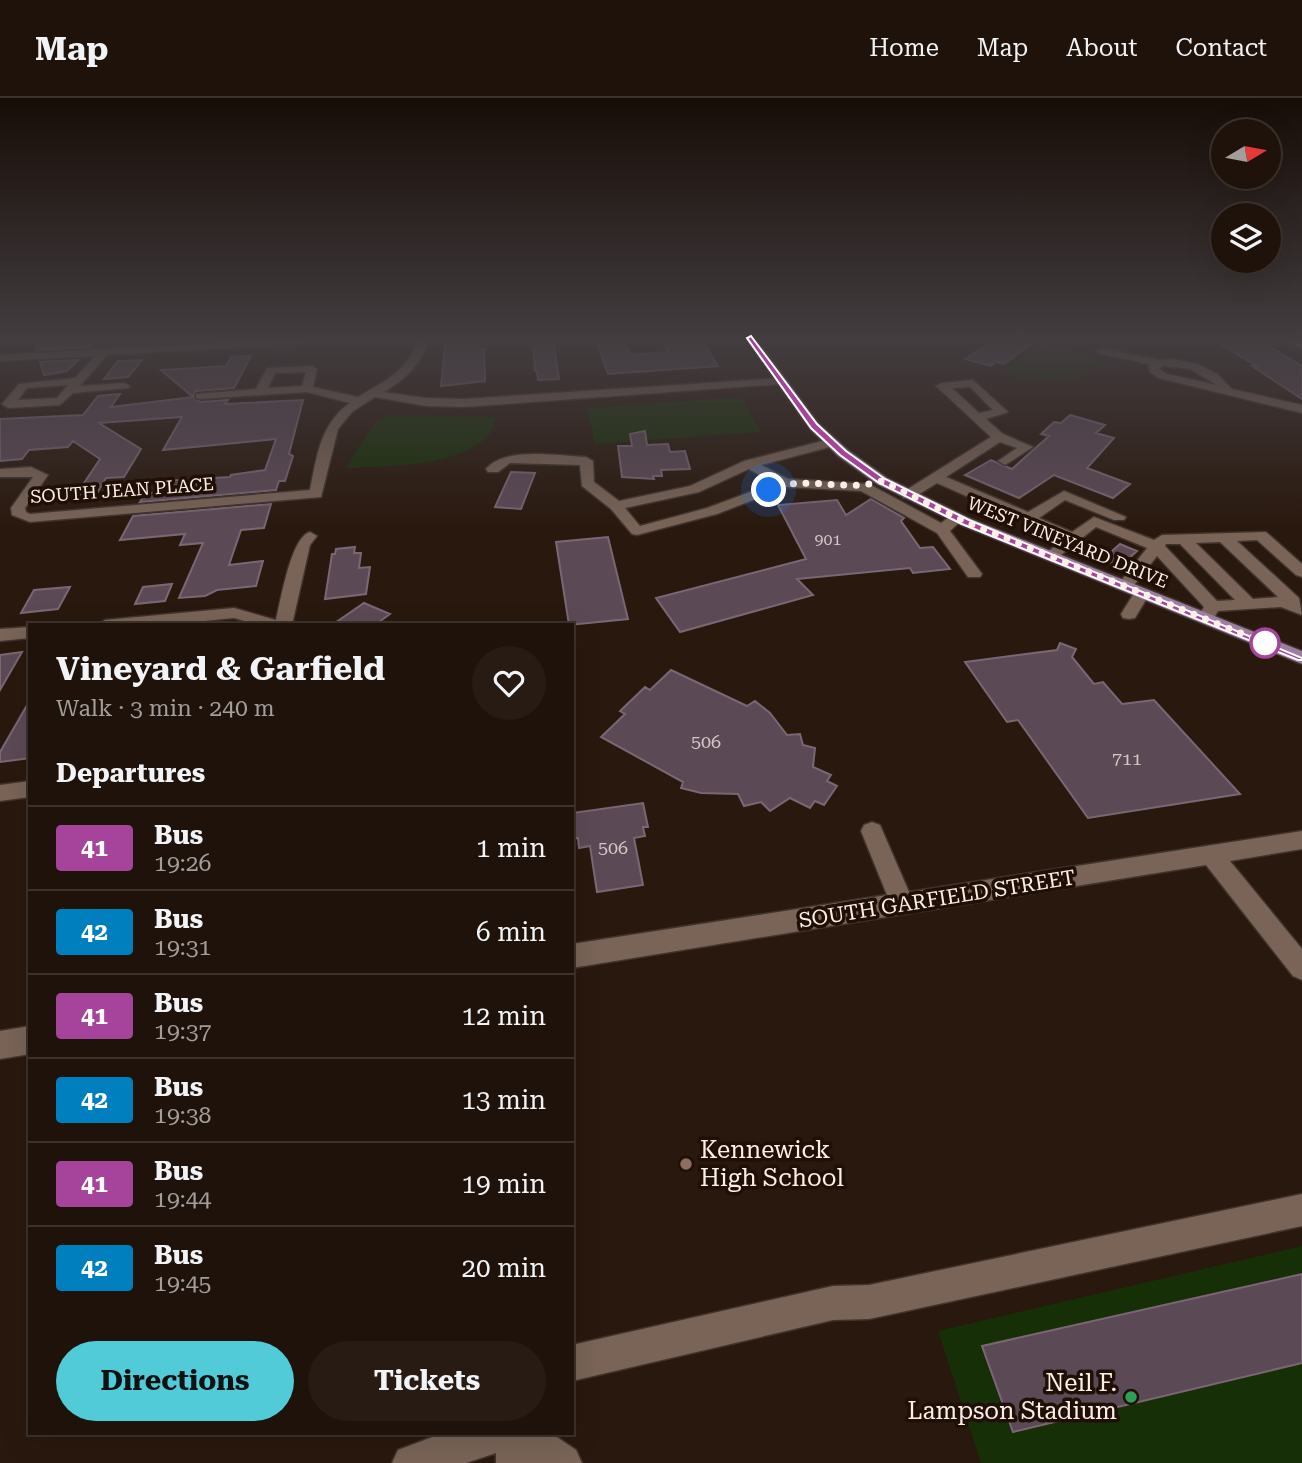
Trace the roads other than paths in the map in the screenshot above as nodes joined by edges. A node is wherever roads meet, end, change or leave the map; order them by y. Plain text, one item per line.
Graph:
1 (359, 401) edge
2 (10, 402) edge
3 (48, 402) edge
4 (424, 402) edge
5 (483, 402) edge
6 (796, 402) edge
7 (1272, 402) edge
8 (1302, 409) edge
9 (976, 417) dead end
10 (999, 437) junction
11 (830, 443) junction
12 (1005, 461) dead end
13 (749, 464) junction
14 (493, 469) dead end
15 (0, 473) edge
16 (937, 478) junction
17 (882, 481) junction
18 (785, 482) junction
19 (864, 487) junction
20 (908, 495) junction
21 (616, 506) junction
22 (957, 518) junction
23 (1028, 518) junction
24 (942, 530) junction
25 (310, 536) dead end
26 (1224, 537) junction
27 (1074, 538) junction
28 (1178, 539) junction
29 (1157, 547) junction
30 (1051, 556) junction
31 (1302, 572) edge
32 (974, 573) dead end
33 (1125, 586) junction
34 (1143, 593) junction
35 (1295, 603) edge
36 (1250, 605) junction
37 (1209, 612) junction
38 (1129, 614) dead end
39 (127, 623) edge
40 (269, 623) edge
41 (284, 623) edge
42 (28, 632) edge
43 (0, 635) edge
44 (1302, 658) edge
45 (28, 789) edge
46 (0, 793) edge
47 (872, 831) dead end
48 (1302, 840) edge
49 (1212, 856) junction
50 (903, 905) junction
51 (574, 956) edge
52 (1302, 968) edge
53 (28, 1040) edge
54 (0, 1045) edge
55 (1302, 1210) edge
56 (574, 1363) edge
57 (493, 1435) edge
58 (498, 1435) edge
59 (515, 1445) edge
60 (411, 1463) edge
61 (563, 1463) edge

1 - 15 street, SOUTH JEAN PLACE
2 - 3 street
4 - 5 street
6 - 11 main road, WEST VINEYARD DRIVE
7 - 8 street
9 - 10 street
10 - 12 street
10 - 16 street
11 - 13 street
11 - 17 main road, WEST VINEYARD DRIVE
13 - 18 street
13 - 21 street
14 - 21 street
16 - 20 street
16 - 23 street
17 - 19 street
17 - 20 main road, WEST VINEYARD DRIVE
18 - 19 street
18 - 21 street
19 - 24 street
20 - 22 main road, WEST VINEYARD DRIVE
22 - 24 street
22 - 30 main road, WEST VINEYARD DRIVE
23 - 27 street
23 - 28 street
24 - 32 street
25 - 41 street
26 - 28 street
26 - 31 street
26 - 35 street
27 - 29 street
27 - 30 street
28 - 29 street
28 - 36 street
29 - 33 street
29 - 37 street
30 - 33 main road, WEST VINEYARD DRIVE
33 - 34 main road, WEST VINEYARD DRIVE
34 - 37 main road, WEST VINEYARD DRIVE
34 - 38 street
35 - 36 street
36 - 37 street
37 - 44 main road, WEST VINEYARD DRIVE
39 - 40 street
42 - 43 street
45 - 46 street
47 - 50 street
48 - 49 street, SOUTH GARFIELD STREET
49 - 50 street, SOUTH GARFIELD STREET
49 - 52 street
50 - 51 street, SOUTH GARFIELD STREET
53 - 54 street
55 - 56 street
57 - 60 street
58 - 59 street
59 - 61 street

